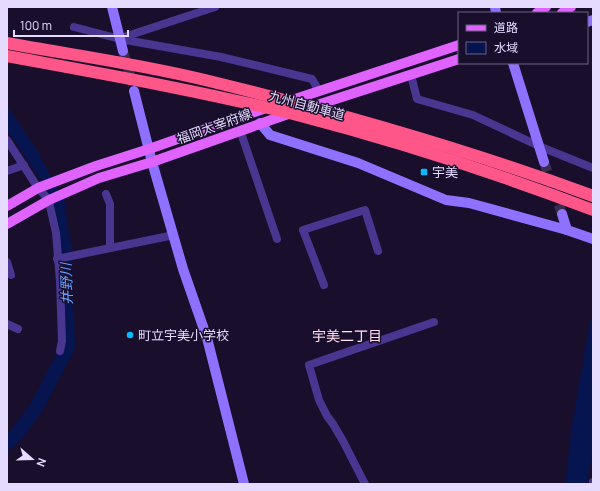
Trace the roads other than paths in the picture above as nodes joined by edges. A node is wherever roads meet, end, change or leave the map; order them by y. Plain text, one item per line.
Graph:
1 (112, 7) edge
2 (215, 7) edge
3 (74, 27) dead end
4 (120, 39) junction
5 (7, 43) edge
6 (458, 45) edge
7 (123, 51) tunnel mouth
8 (7, 56) edge
9 (458, 59) edge
10 (513, 64) edge
11 (411, 75) junction
12 (134, 91) tunnel mouth
13 (319, 91) junction
14 (260, 123) junction
15 (240, 130) junction
16 (7, 140) edge
17 (541, 147) junction
18 (149, 150) junction
19 (152, 162) junction
20 (544, 162) tunnel mouth
21 (24, 164) junction
22 (593, 168) edge
23 (7, 171) edge
24 (38, 188) junction
25 (106, 194) dead end
26 (593, 196) edge
27 (49, 200) junction
28 (7, 206) edge
29 (593, 210) edge
30 (562, 214) tunnel mouth
31 (7, 224) edge
32 (567, 230) junction
33 (174, 235) junction
34 (277, 239) dead end
35 (593, 239) edge
36 (110, 248) junction
37 (378, 251) dead end
38 (59, 258) junction
39 (7, 262) edge
40 (12, 275) dead end
41 (324, 285) dead end
42 (434, 322) dead end
43 (7, 324) edge
44 (18, 330) dead end
45 (60, 351) dead end
46 (244, 484) edge
47 (365, 484) edge

1 - 4 street
2 - 4 street
3 - 4 street
4 - 7 street
4 - 13 street
5 - 26 highway, 九州自動車道
6 - 13 main road, 福岡太宰府線
8 - 29 highway, 九州自動車道
9 - 11 main road, 福岡太宰府線
10 - 17 street
11 - 14 main road, 福岡太宰府線
11 - 17 street
12 - 18 street
13 - 18 main road, 福岡太宰府線
14 - 15 main road, 福岡太宰府線
14 - 32 street
15 - 19 main road, 福岡太宰府線
15 - 34 street
16 - 21 street
17 - 20 street
17 - 22 street
18 - 19 street
18 - 24 main road, 福岡太宰府線
19 - 27 main road, 福岡太宰府線
19 - 33 street
21 - 23 street
21 - 24 street
24 - 27 street
24 - 28 main road, 福岡太宰府線
25 - 36 street
27 - 31 main road, 福岡太宰府線
27 - 38 street
30 - 32 street
32 - 35 street
33 - 36 street
33 - 46 street
36 - 38 street
37 - 41 street
38 - 45 street
39 - 40 street
42 - 47 street
43 - 44 street

